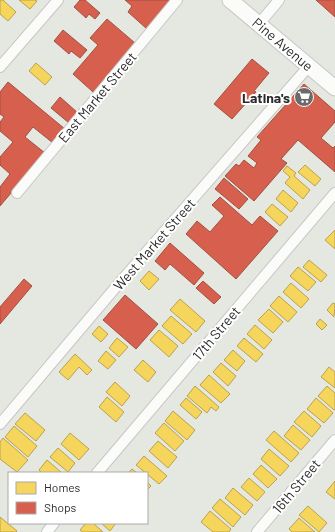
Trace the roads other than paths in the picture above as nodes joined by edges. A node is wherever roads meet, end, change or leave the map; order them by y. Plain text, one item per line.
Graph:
1 (58, 0) edge
2 (177, 0) edge
3 (230, 0) edge
4 (279, 0) edge
5 (259, 24) junction
6 (309, 66) junction
7 (0, 67) edge
8 (335, 88) edge
9 (17, 193) dead end
10 (335, 193) edge
11 (0, 424) edge
12 (335, 440) edge
13 (98, 472) edge
14 (53, 524) edge
15 (47, 532) edge
16 (257, 532) edge

1 - 7 street
2 - 9 street, East Market Street
3 - 5 main road, Pine Avenue
4 - 5 street
5 - 6 main road, Pine Avenue
6 - 8 main road, Pine Avenue
6 - 11 street, West Market Street
10 - 13 street, 17th Street
12 - 16 street, 16th Street
14 - 15 street

